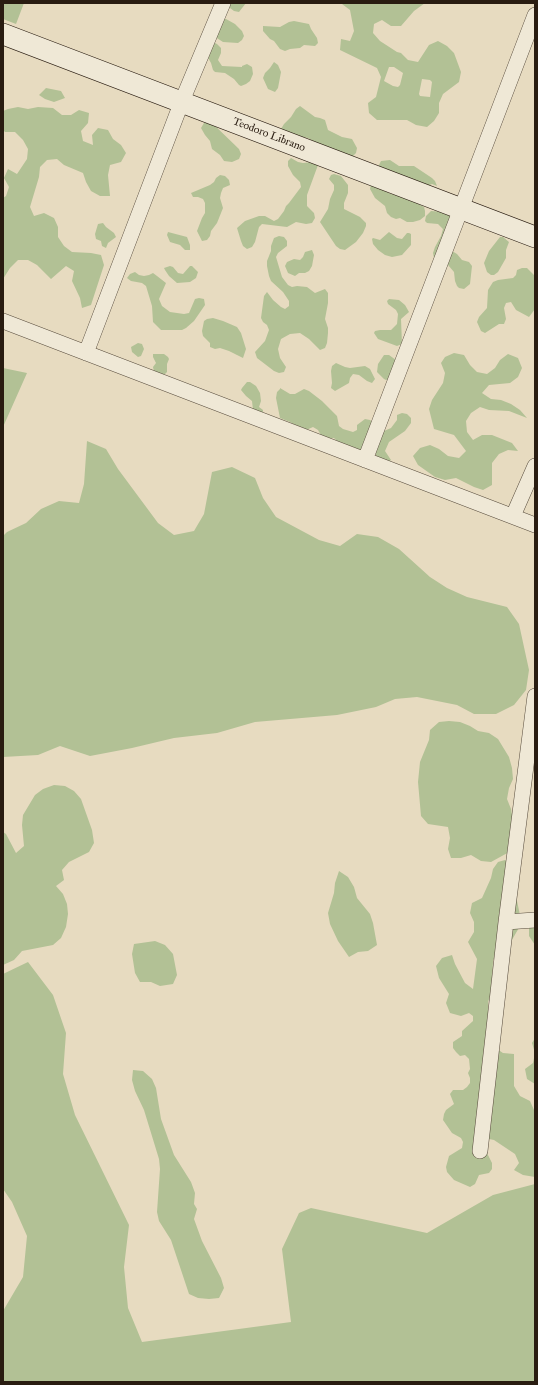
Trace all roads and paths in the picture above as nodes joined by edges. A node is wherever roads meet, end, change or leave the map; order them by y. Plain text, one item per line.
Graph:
1 (223, 3) edge
2 (535, 15) edge
3 (3, 34) edge
4 (182, 101) junction
5 (461, 208) junction
6 (535, 237) edge
7 (3, 321) edge
8 (86, 353) junction
9 (365, 460) junction
10 (535, 466) edge
11 (513, 516) junction
12 (535, 525) edge
13 (535, 696) edge
14 (535, 920) edge
15 (506, 922) junction
16 (480, 1151) dead end

1 - 4 street
2 - 5 street
3 - 4 main road, Teodoro Librano
4 - 5 main road, Teodoro Librano
4 - 8 street
5 - 6 main road, Teodoro Librano
5 - 9 street
7 - 8 street
8 - 9 street
9 - 11 street
10 - 11 street
11 - 12 street
13 - 15 street
14 - 15 street
15 - 16 street

